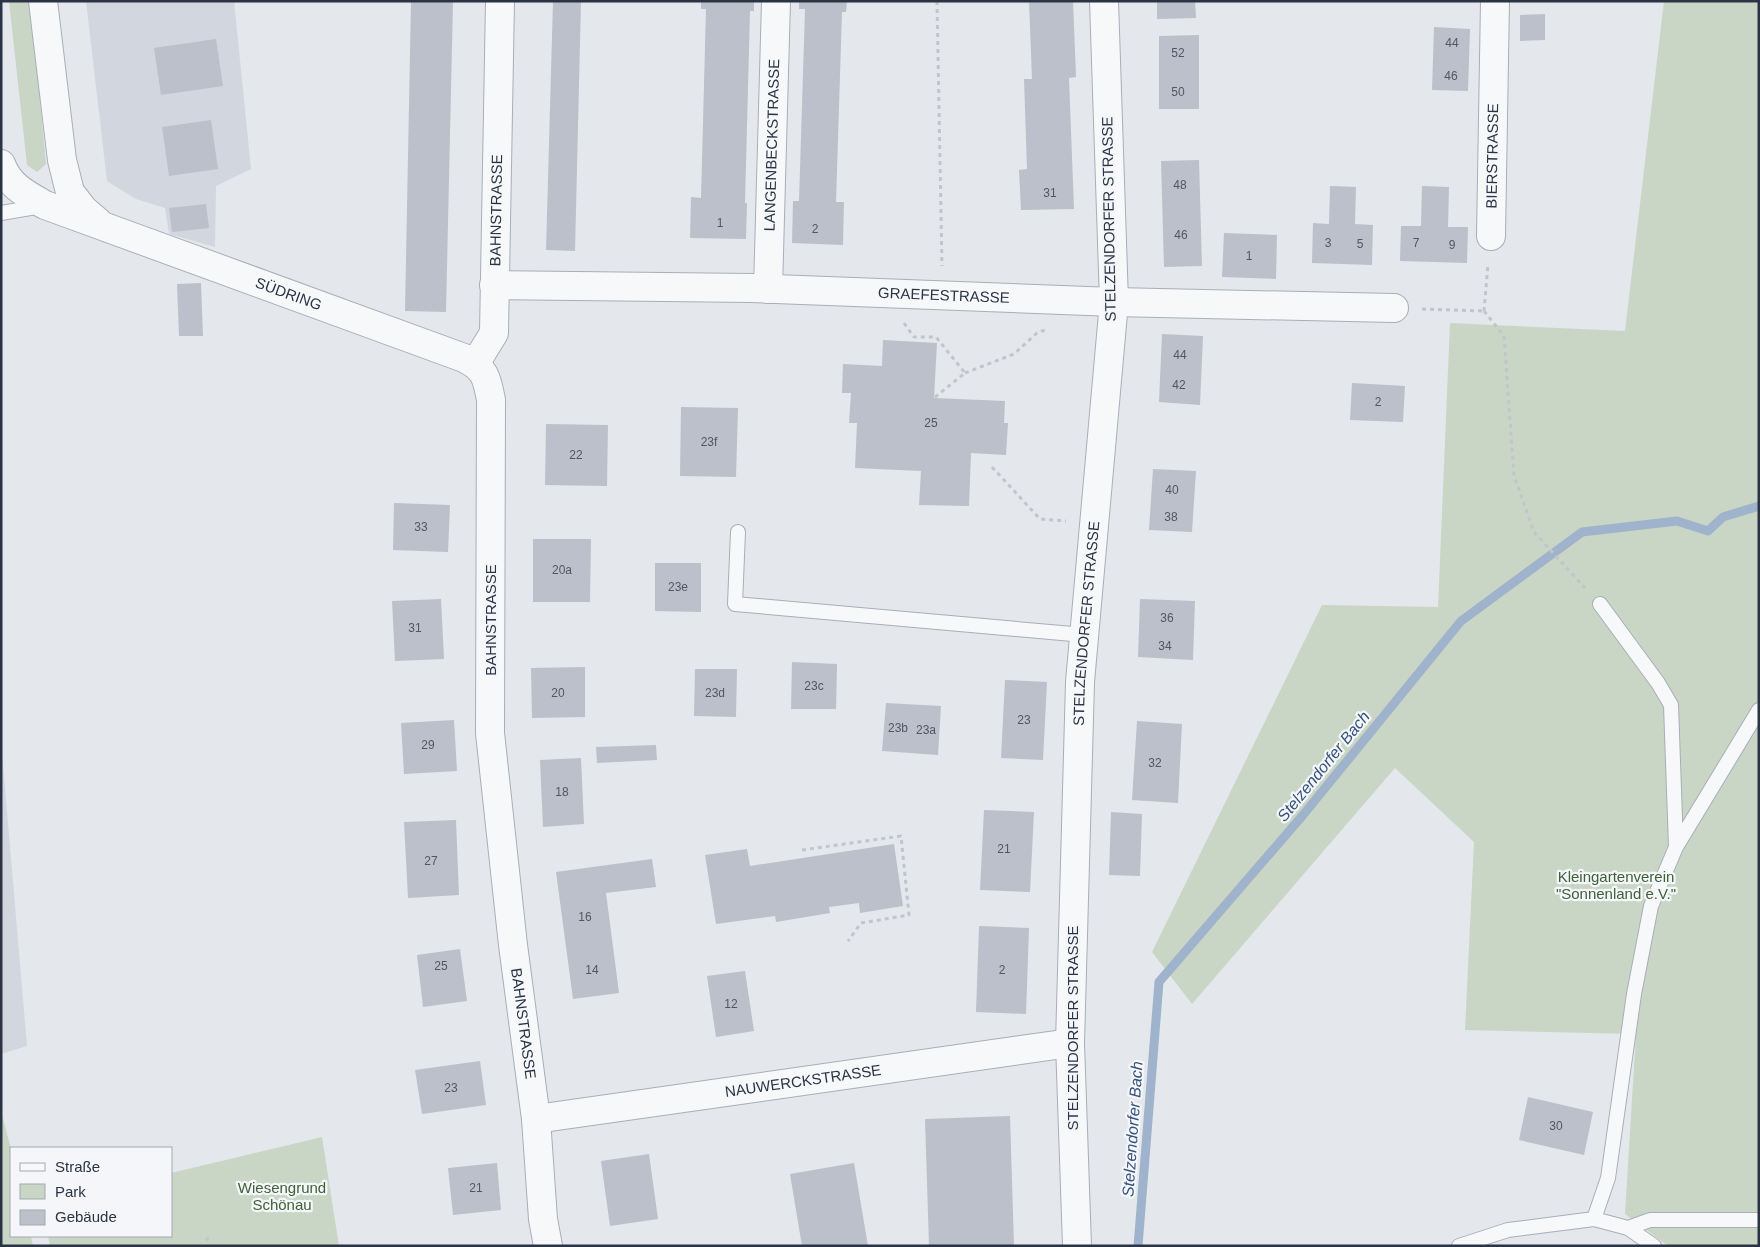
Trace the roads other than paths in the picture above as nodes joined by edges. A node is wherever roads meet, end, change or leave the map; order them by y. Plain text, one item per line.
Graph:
1 (43, 1) edge
2 (500, 1) edge
3 (776, 1) edge
4 (1104, 1) edge
5 (1495, 1) edge
6 (1, 164) edge
7 (70, 192) junction
8 (45, 205) junction
9 (1, 213) edge
10 (102, 226) junction
11 (1491, 236) road end
12 (494, 285) junction
13 (768, 289) junction
14 (1114, 302) junction
15 (1394, 308) dead end
16 (475, 364) junction
17 (738, 532) dead end
18 (1600, 604) road end
19 (1084, 634) junction
20 (1759, 710) edge
21 (1676, 847) junction
22 (1070, 1043) junction
23 (536, 1119) junction
24 (1594, 1219) junction
25 (1759, 1220) edge
26 (1628, 1228) junction
27 (548, 1246) edge
28 (1077, 1246) edge
29 (1460, 1246) edge
30 (1654, 1246) edge

1 - 7 street, SÜDRING
2 - 12 street, BAHNSTRASSE
3 - 13 street, LANGENBECKSTRASSE
4 - 14 street, STELZENDORFER STRASSE
5 - 11 street, BIERSTRASSE
6 - 8 street, SÜDRING
7 - 8 lane
7 - 10 street, SÜDRING
8 - 9 lane
8 - 10 street, SÜDRING
10 - 16 street, SÜDRING
12 - 13 street, GRAEFESTRASSE
12 - 16 street, BAHNSTRASSE
13 - 14 street, GRAEFESTRASSE
14 - 15 street, GRAEFESTRASSE
14 - 19 street, STELZENDORFER STRASSE
16 - 23 street, BAHNSTRASSE
17 - 19 lane
18 - 21 lane
19 - 22 street, STELZENDORFER STRASSE
20 - 21 lane
21 - 24 lane
22 - 23 street, NAUWERCKSTRASSE
22 - 28 street, STELZENDORFER STRASSE
23 - 27 street, BAHNSTRASSE
24 - 26 lane
24 - 29 lane
25 - 26 lane
26 - 30 lane

